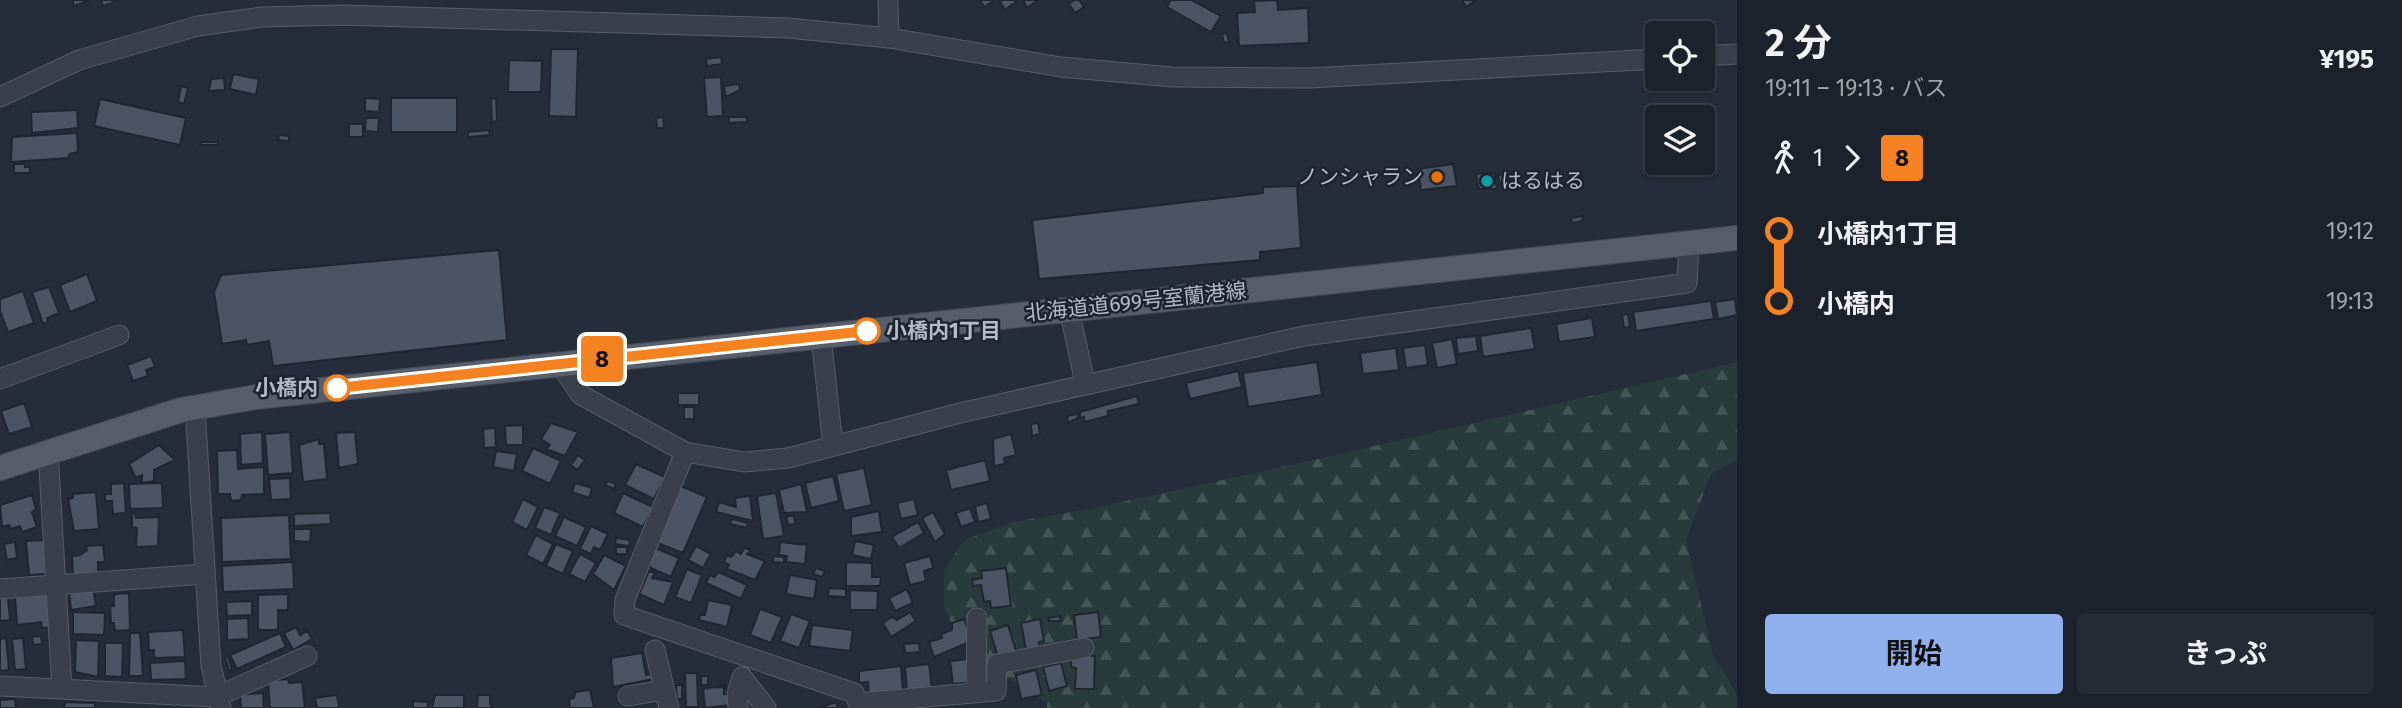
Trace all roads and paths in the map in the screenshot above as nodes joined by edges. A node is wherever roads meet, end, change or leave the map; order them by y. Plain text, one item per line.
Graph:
1 (888, 0) edge
2 (258, 9) edge
3 (889, 38) junction
4 (1737, 54) edge
5 (1715, 55) edge
6 (1645, 60) edge
7 (0, 97) edge
8 (1737, 238) edge
9 (1689, 244) junction
10 (1069, 309) junction
11 (119, 335) dead end
12 (821, 336) junction
13 (559, 363) junction
14 (0, 379) edge
15 (1085, 383) junction
16 (195, 407) junction
17 (832, 446) junction
18 (48, 452) junction
19 (685, 452) junction
20 (0, 468) edge
21 (205, 575) junction
22 (56, 584) junction
23 (0, 589) edge
24 (976, 618) dead end
25 (1084, 648) dead end
26 (655, 650) dead end
27 (307, 656) dead end
28 (0, 686) edge
29 (62, 689) junction
30 (976, 692) junction
31 (628, 696) dead end
32 (666, 699) edge
33 (193, 702) edge
34 (219, 703) edge
35 (859, 706) edge
36 (738, 708) edge
37 (765, 708) edge

1 - 3 street
2 - 3 street
2 - 7 street
3 - 6 street
4 - 5 street
8 - 9 main road, 北海道道699号室蘭港線
9 - 10 main road, 北海道道699号室蘭港線
9 - 15 street
10 - 12 main road, 北海道道699号室蘭港線
10 - 15 street
11 - 14 street
12 - 13 main road, 北海道道699号室蘭港線
12 - 17 street
13 - 16 main road, 北海道道699号室蘭港線
13 - 19 street
15 - 17 street
16 - 18 main road, 北海道道699号室蘭港線
16 - 21 street
17 - 19 street
18 - 20 main road, 北海道道699号室蘭港線
18 - 22 street
19 - 35 street
21 - 22 street
21 - 34 street
22 - 23 street
22 - 29 street
24 - 30 street
25 - 30 street
26 - 32 street
27 - 34 street
28 - 29 street
29 - 33 street
30 - 35 street
31 - 32 street
33 - 34 street
36 - 37 street

